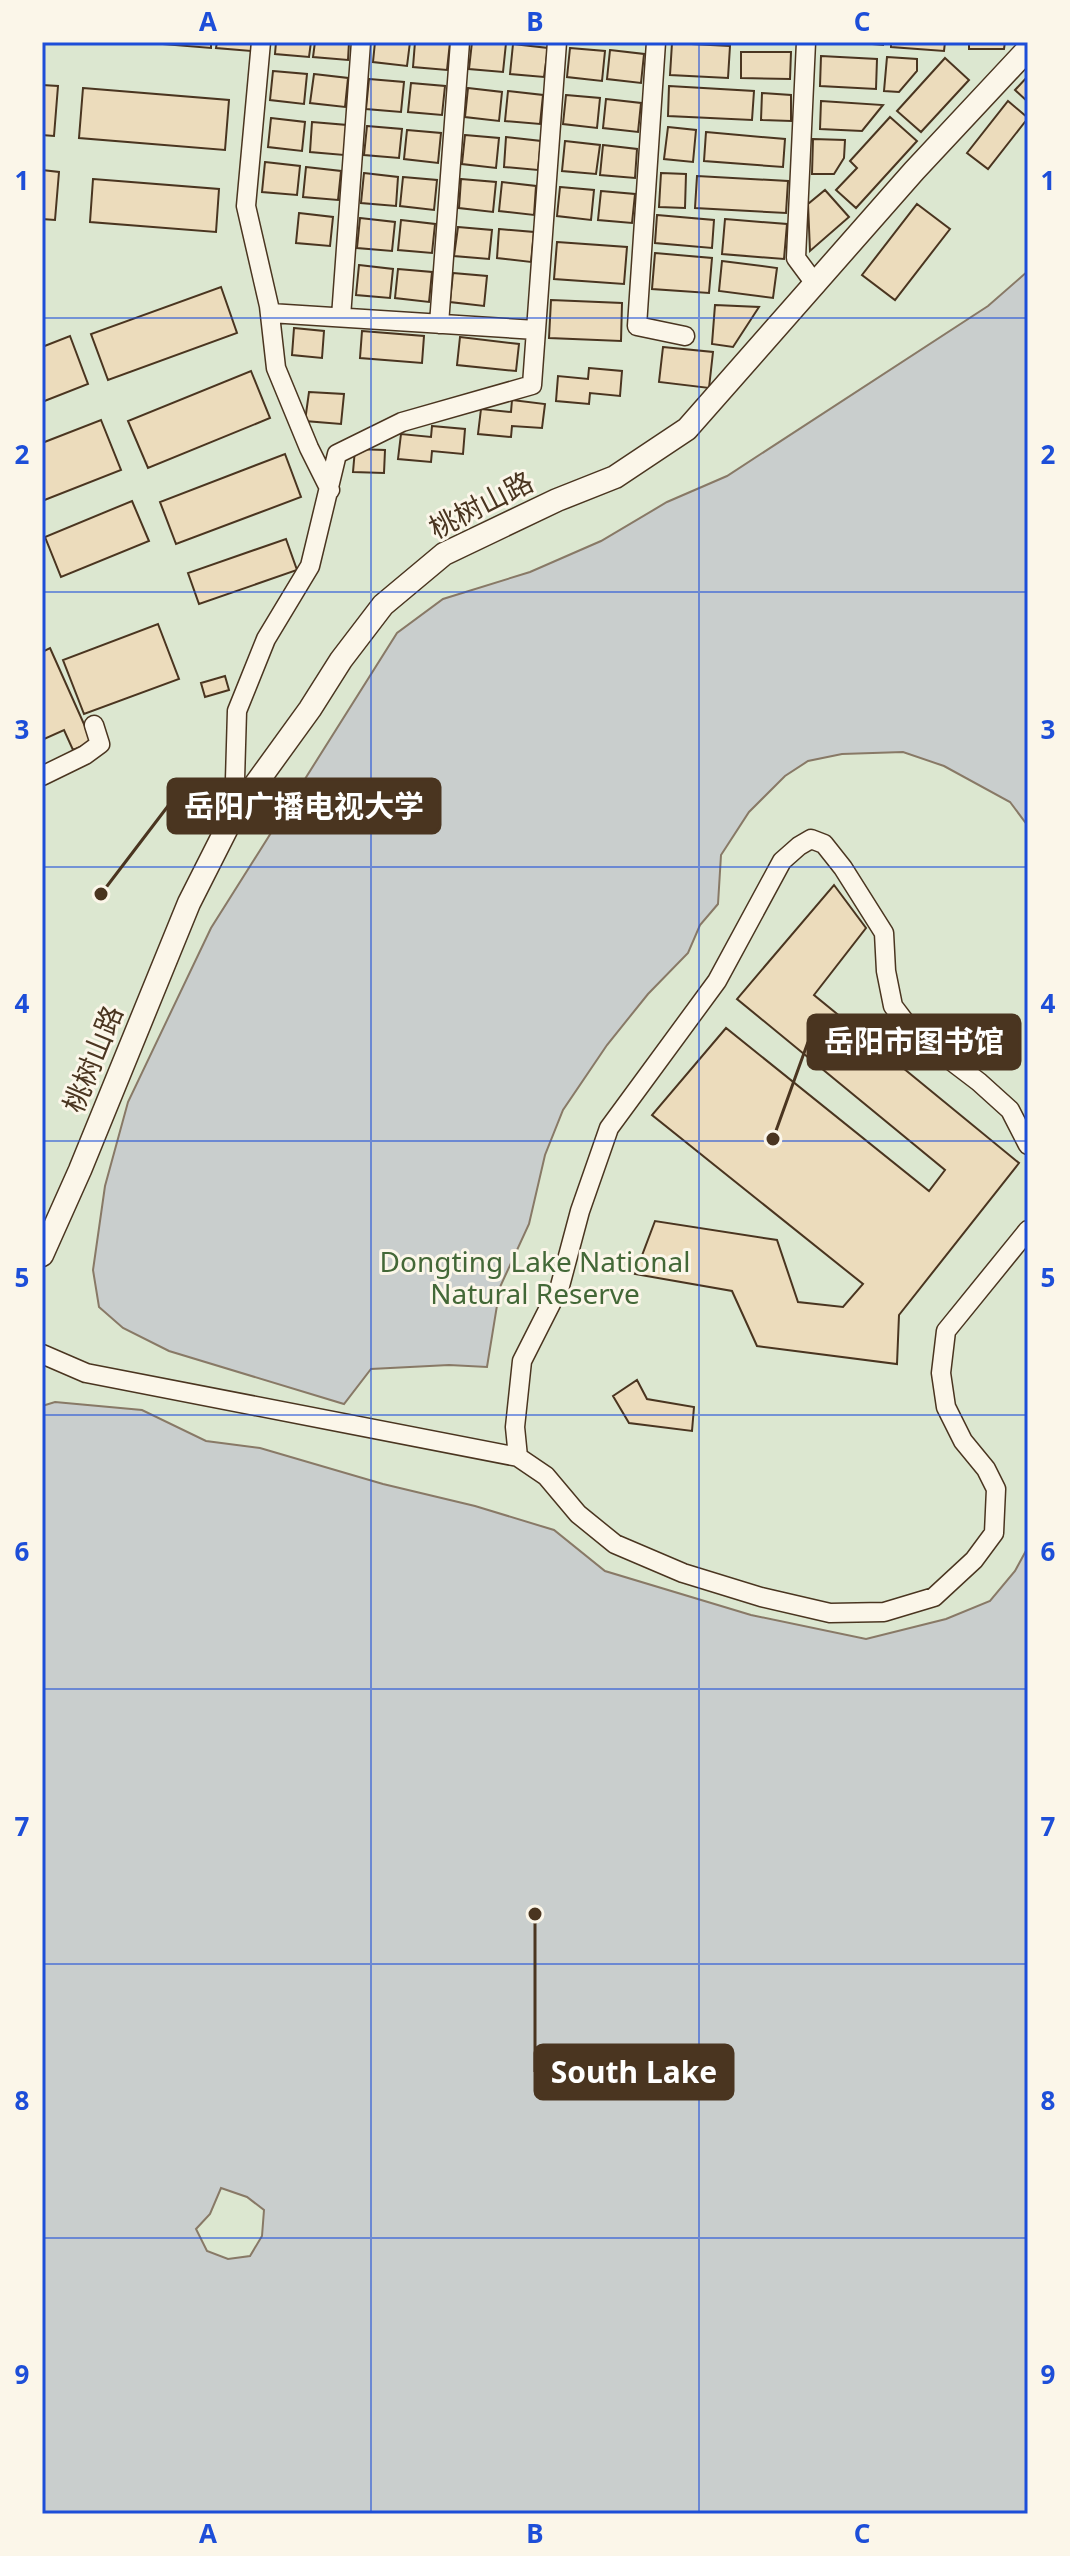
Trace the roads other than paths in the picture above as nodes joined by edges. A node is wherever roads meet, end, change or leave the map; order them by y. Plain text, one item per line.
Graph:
1 (261, 42) edge
2 (361, 42) edge
3 (460, 42) edge
4 (557, 42) edge
5 (656, 42) edge
6 (806, 42) edge
7 (1028, 49) edge
8 (816, 285) junction
9 (270, 313) junction
10 (341, 317) junction
11 (439, 324) junction
12 (536, 330) junction
13 (685, 336) dead end
14 (330, 490) junction
15 (94, 725) dead end
16 (42, 776) edge
17 (234, 814) junction
18 (1028, 1145) edge
19 (1028, 1230) edge
20 (42, 1255) edge
21 (42, 1354) edge
22 (518, 1457) junction

1 - 9 street
2 - 10 street
3 - 11 street
4 - 12 street
5 - 13 street
6 - 8 street
7 - 8 street, 桃树山路
8 - 17 street, 桃树山路
9 - 10 street
9 - 14 street
10 - 11 street
11 - 12 street
12 - 14 street
14 - 17 street
15 - 16 street
17 - 20 street, 桃树山路
18 - 22 street
19 - 22 street
21 - 22 street

